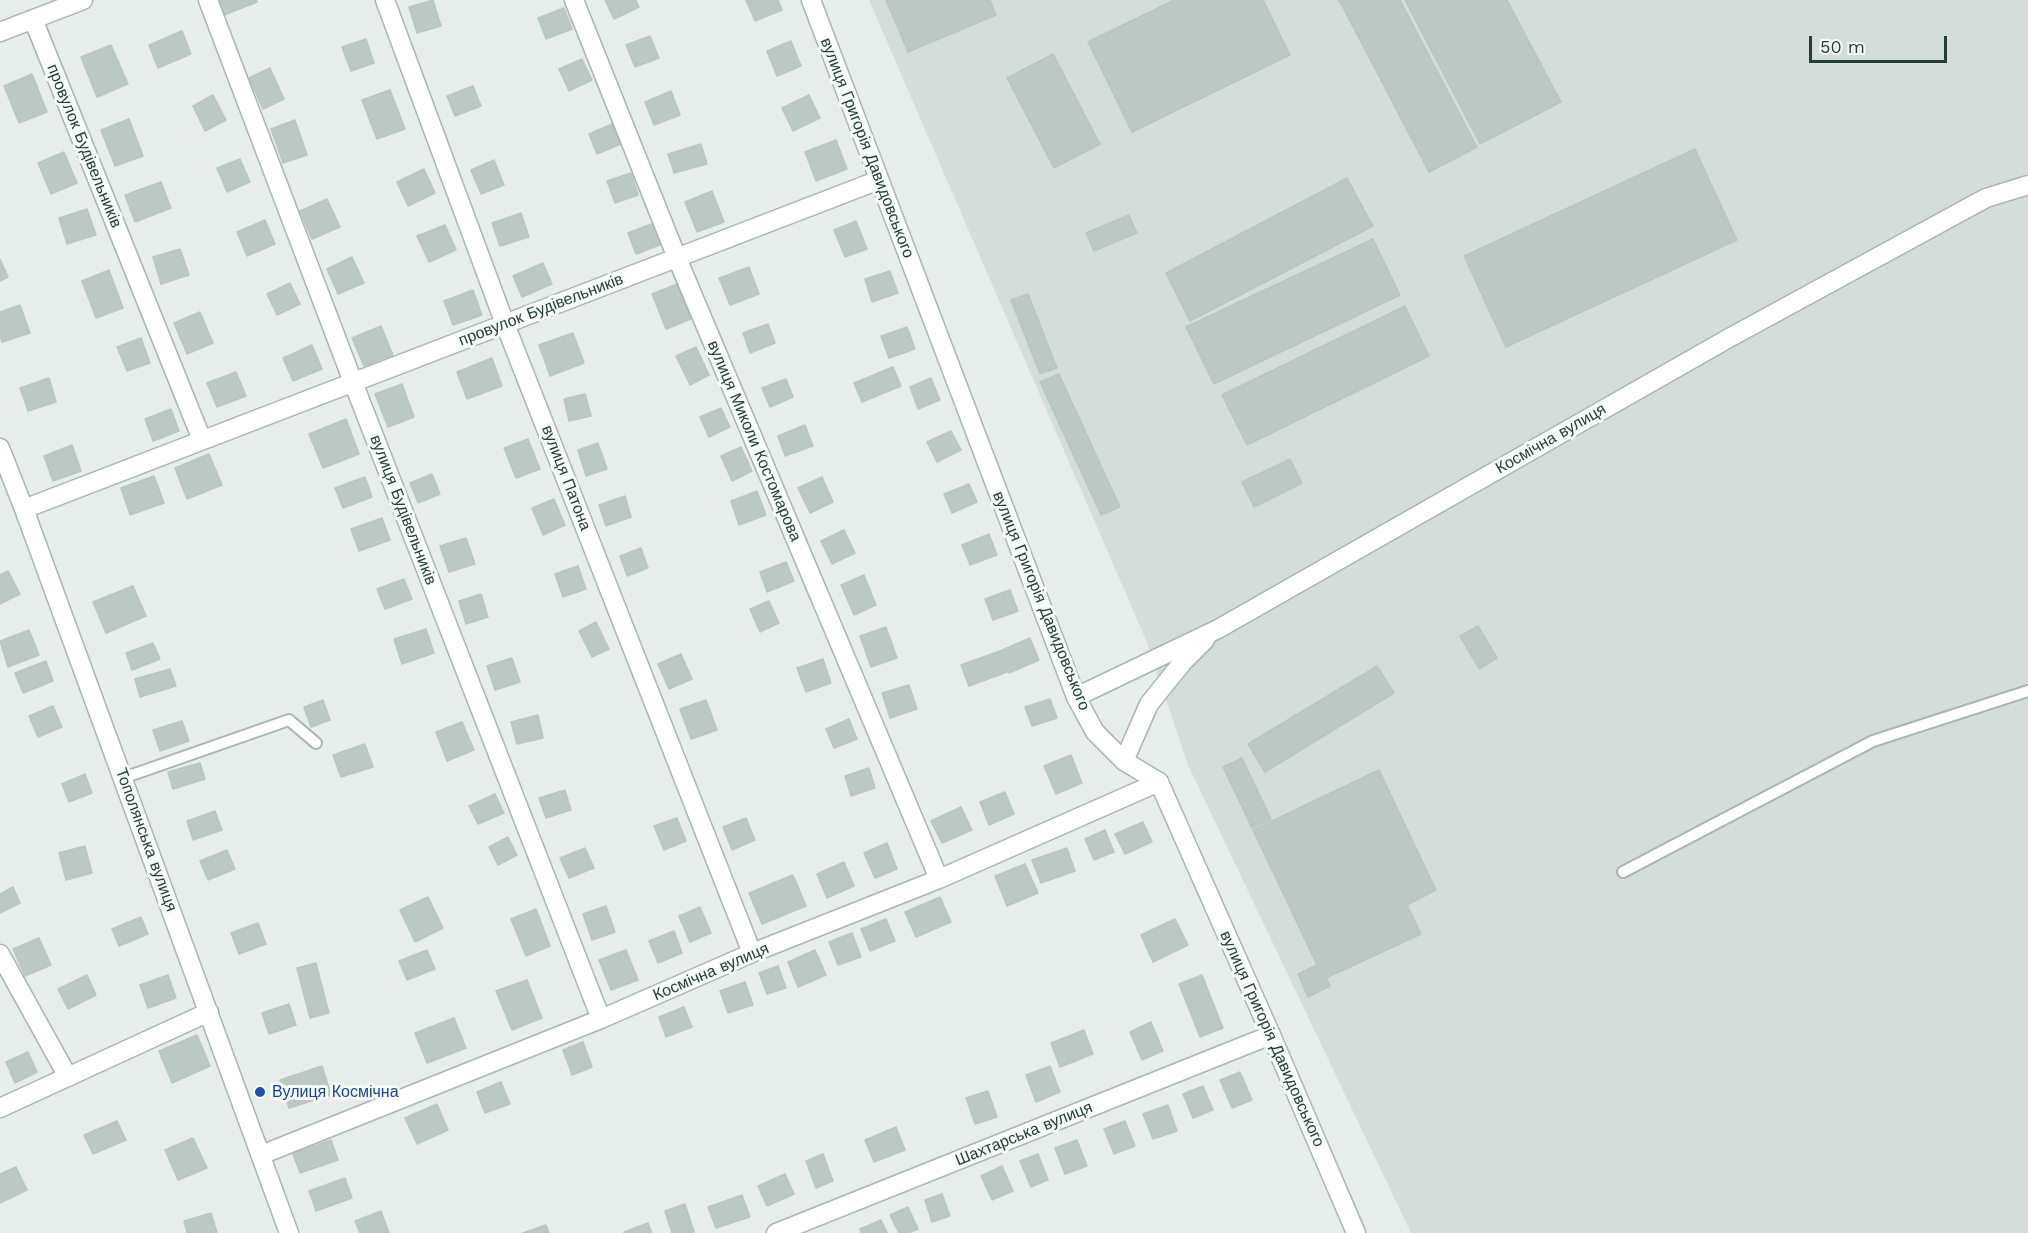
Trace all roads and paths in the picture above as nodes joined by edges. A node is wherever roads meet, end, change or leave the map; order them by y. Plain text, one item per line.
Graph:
1 (83, 0) edge
2 (208, 0) edge
3 (385, 0) edge
4 (574, 0) edge
5 (811, 0) edge
6 (33, 19) junction
7 (0, 32) edge
8 (879, 180) junction
9 (2028, 185) edge
10 (677, 258) junction
11 (505, 324) junction
12 (353, 382) junction
13 (202, 440) junction
14 (0, 448) edge
15 (24, 509) junction
16 (1218, 629) junction
17 (2028, 691) edge
18 (1076, 698) junction
19 (316, 742) dead end
20 (1124, 761) junction
21 (123, 778) junction
22 (1159, 782) junction
23 (1623, 873) dead end
24 (939, 879) junction
25 (752, 953) junction
26 (0, 954) edge
27 (209, 1012) junction
28 (601, 1019) junction
29 (1271, 1035) junction
30 (68, 1077) junction
31 (0, 1108) edge
32 (261, 1155) junction
33 (289, 1233) edge
34 (776, 1233) edge
35 (1356, 1233) edge

1 - 6 street
2 - 12 street, вулиця Будівельників
3 - 11 street, вулиця Патона
4 - 10 street, вулиця Миколи Костомарова
5 - 8 street, вулиця Григорія Давидовського
6 - 7 street
6 - 13 street, провулок Будівельників
8 - 10 street, провулок Будівельників
8 - 18 street, вулиця Григорія Давидовського
9 - 16 street, Космічна вулиця
10 - 11 street, провулок Будівельників
10 - 24 street, вулиця Миколи Костомарова
11 - 12 street, провулок Будівельників
11 - 25 street, вулиця Патона
12 - 13 street, провулок Будівельників
12 - 28 street, вулиця Будівельників
13 - 15 street, провулок Будівельників
14 - 15 street, Тополянська вулиця
15 - 21 street, Тополянська вулиця
16 - 18 street, Космічна вулиця
16 - 20 street
17 - 23 lane
18 - 20 street, вулиця Григорія Давидовського
19 - 21 lane
20 - 22 street, вулиця Григорія Давидовського
21 - 27 street, Тополянська вулиця
22 - 24 street, Космічна вулиця
22 - 29 street, вулиця Григорія Давидовського
24 - 25 street, Космічна вулиця
25 - 28 street, Космічна вулиця
26 - 30 street
27 - 30 street
27 - 32 street, Тополянська вулиця
28 - 32 street, Космічна вулиця
29 - 34 street, Шахтарська вулиця
29 - 35 street, вулиця Григорія Давидовського
30 - 31 street
32 - 33 street, Тополянська вулиця

